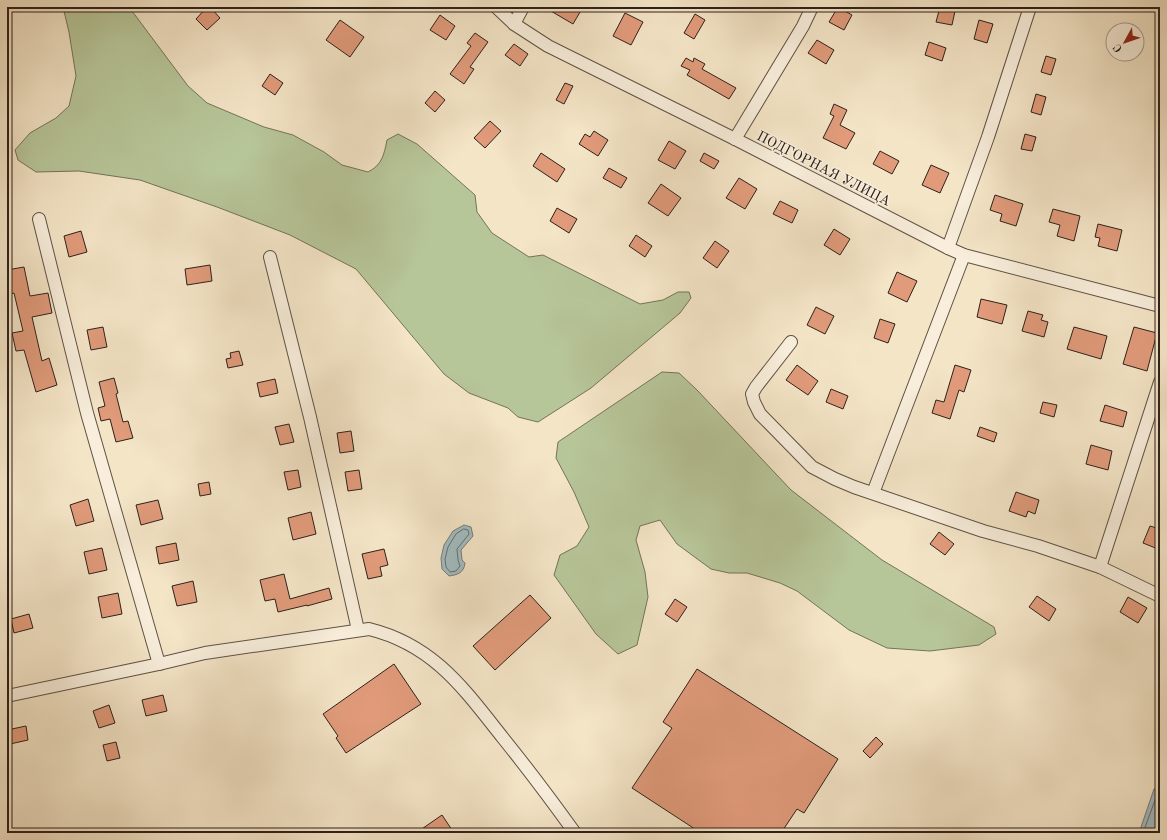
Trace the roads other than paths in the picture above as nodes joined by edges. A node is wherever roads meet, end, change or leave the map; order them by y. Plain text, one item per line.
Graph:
1 (496, 7) edge
2 (523, 7) edge
3 (812, 7) edge
4 (1030, 7) edge
5 (514, 24) junction
6 (735, 139) junction
7 (39, 219) dead end
8 (948, 248) junction
9 (964, 255) junction
10 (270, 257) dead end
11 (1160, 306) edge
12 (791, 342) dead end
13 (1160, 382) edge
14 (873, 493) junction
15 (1100, 567) junction
16 (1160, 596) edge
17 (358, 630) junction
18 (159, 664) junction
19 (7, 696) edge
20 (575, 833) edge

1 - 5 street, ПОДГОРНАЯ УЛИЦА
2 - 5 street
3 - 6 street
4 - 8 street
5 - 6 street, ПОДГОРНАЯ УЛИЦА
6 - 8 street, ПОДГОРНАЯ УЛИЦА
7 - 18 street
8 - 9 street, ПОДГОРНАЯ УЛИЦА
9 - 11 street, ПОДГОРНАЯ УЛИЦА
9 - 14 street
10 - 17 street
12 - 14 street
13 - 15 street
14 - 15 street
15 - 16 street
17 - 18 street
17 - 20 street
18 - 19 street

